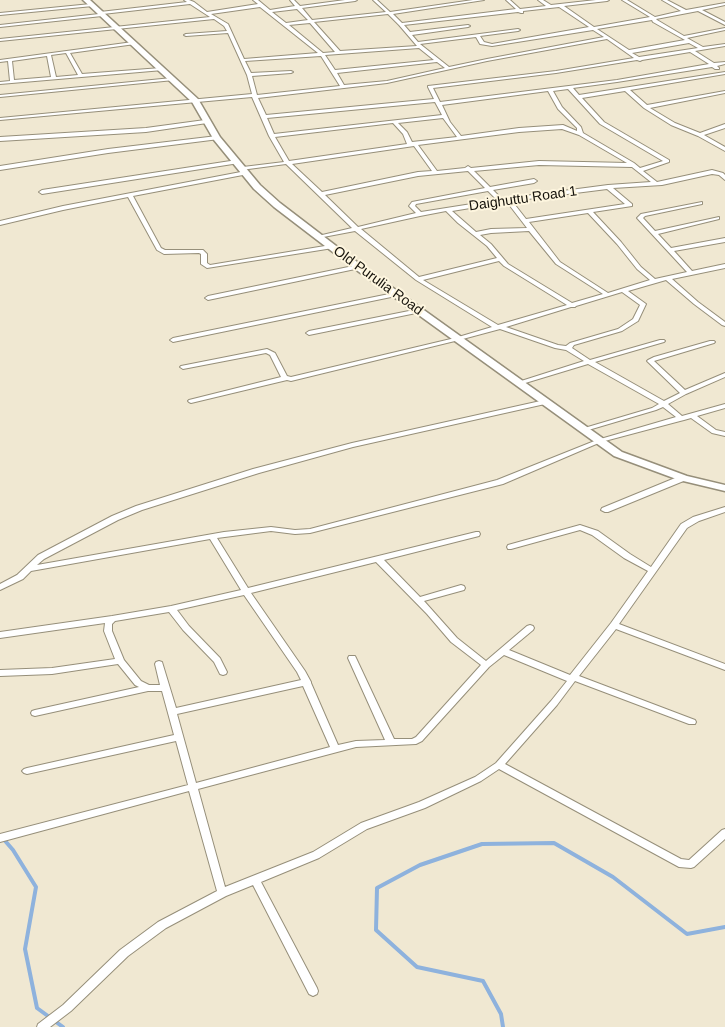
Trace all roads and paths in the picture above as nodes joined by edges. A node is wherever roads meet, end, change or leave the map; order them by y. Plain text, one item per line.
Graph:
1 (186, 0) edge
2 (255, 0) edge
3 (292, 0) edge
4 (355, 0) edge
5 (375, 0) edge
6 (482, 0) edge
7 (508, 0) edge
8 (540, 0) edge
9 (607, 0) edge
10 (624, 0) edge
11 (664, 0) edge
12 (585, 1) edge
13 (89, 2) edge
14 (192, 4) junction
15 (725, 4) edge
16 (262, 5) junction
17 (561, 6) junction
18 (299, 7) junction
19 (551, 8) junction
20 (698, 9) junction
21 (270, 11) junction
22 (684, 11) junction
23 (521, 12) junction
24 (206, 13) junction
25 (390, 13) junction
26 (0, 14) edge
27 (101, 14) junction
28 (213, 18) junction
29 (654, 18) junction
30 (311, 22) junction
31 (286, 24) junction
32 (401, 24) junction
33 (725, 24) edge
34 (0, 26) edge
35 (468, 26) dead end
36 (115, 27) junction
37 (594, 29) junction
38 (725, 29) edge
39 (518, 30) dead end
40 (230, 32) junction
41 (409, 34) junction
42 (186, 35) dead end
43 (477, 35) junction
44 (684, 37) junction
45 (608, 38) junction
46 (0, 40) edge
47 (690, 41) junction
48 (133, 43) junction
49 (419, 45) junction
50 (725, 45) edge
51 (703, 49) junction
52 (67, 52) junction
53 (628, 52) junction
54 (692, 52) junction
55 (339, 53) junction
56 (49, 54) junction
57 (323, 55) junction
58 (10, 60) junction
59 (243, 60) junction
60 (640, 60) junction
61 (0, 61) edge
62 (437, 61) junction
63 (725, 63) edge
64 (713, 65) junction
65 (448, 68) junction
66 (161, 69) junction
67 (291, 72) dead end
68 (334, 72) junction
69 (725, 73) edge
70 (250, 75) junction
71 (420, 75) junction
72 (81, 76) junction
73 (54, 78) junction
74 (172, 79) junction
75 (12, 82) junction
76 (617, 82) junction
77 (0, 84) edge
78 (343, 87) junction
79 (430, 87) junction
80 (570, 88) junction
81 (550, 90) junction
82 (628, 90) junction
83 (725, 92) edge
84 (0, 96) edge
85 (255, 96) junction
86 (578, 97) junction
87 (195, 101) junction
88 (438, 102) junction
89 (646, 107) junction
90 (266, 116) junction
91 (444, 116) junction
92 (0, 120) edge
93 (206, 122) junction
94 (394, 122) junction
95 (725, 126) edge
96 (581, 134) junction
97 (700, 134) junction
98 (272, 136) junction
99 (217, 138) junction
100 (460, 138) junction
101 (0, 139) edge
102 (412, 143) junction
103 (723, 146) edge
104 (287, 162) junction
105 (633, 165) junction
106 (0, 168) edge
107 (242, 168) junction
108 (468, 168) junction
109 (640, 170) junction
110 (436, 172) junction
111 (725, 178) edge
112 (534, 182) dead end
113 (655, 183) junction
114 (608, 187) junction
115 (488, 189) junction
116 (42, 192) dead end
117 (322, 194) junction
118 (130, 196) junction
119 (508, 200) junction
120 (501, 201) junction
121 (700, 203) dead end
122 (630, 205) junction
123 (448, 210) junction
124 (589, 211) junction
125 (420, 214) junction
126 (643, 215) junction
127 (717, 218) dead end
128 (525, 221) junction
129 (0, 223) edge
130 (357, 229) junction
131 (532, 229) junction
132 (654, 233) junction
133 (475, 234) junction
134 (320, 237) junction
135 (725, 240) edge
136 (332, 247) junction
137 (670, 250) junction
138 (500, 259) junction
139 (725, 266) edge
140 (358, 268) junction
141 (690, 272) junction
142 (667, 278) junction
143 (418, 279) junction
144 (654, 281) junction
145 (624, 290) junction
146 (394, 294) junction
147 (608, 295) junction
148 (208, 298) dead end
149 (573, 306) junction
150 (419, 312) junction
151 (724, 324) edge
152 (497, 327) junction
153 (309, 333) dead end
154 (457, 339) junction
155 (173, 340) dead end
156 (662, 341) dead end
157 (712, 342) dead end
158 (568, 348) junction
159 (589, 362) junction
160 (183, 367) dead end
161 (725, 375) edge
162 (286, 378) junction
163 (520, 384) junction
164 (684, 393) junction
165 (191, 401) dead end
166 (545, 402) junction
167 (664, 404) junction
168 (725, 406) edge
169 (693, 416) junction
170 (682, 419) junction
171 (583, 430) junction
172 (725, 434) edge
173 (599, 441) junction
174 (683, 478) junction
175 (725, 488) edge
176 (725, 509) edge
177 (605, 510) dead end
178 (476, 534) dead end
179 (212, 536) junction
180 (511, 546) dead end
181 (378, 559) junction
182 (28, 568) junction
183 (653, 571) junction
184 (0, 587) edge
185 (461, 588) dead end
186 (247, 591) junction
187 (418, 600) junction
188 (171, 609) junction
189 (112, 619) junction
190 (614, 625) junction
191 (530, 628) dead end
192 (0, 635) edge
193 (503, 651) junction
194 (352, 658) dead end
195 (120, 661) junction
196 (159, 664) dead end
197 (486, 665) junction
198 (725, 667) edge
199 (223, 672) dead end
200 (0, 673) edge
201 (573, 678) junction
202 (307, 682) junction
203 (148, 688) junction
204 (166, 688) junction
205 (172, 712) junction
206 (35, 713) dead end
207 (692, 722) dead end
208 (180, 737) junction
209 (391, 743) junction
210 (336, 750) junction
211 (499, 765) junction
212 (27, 771) dead end
213 (192, 787) junction
214 (725, 833) edge
215 (0, 838) edge
216 (255, 880) junction
217 (222, 893) junction
218 (314, 991) dead end
219 (42, 1027) edge

1 - 14 street
2 - 16 street
3 - 18 street
4 - 18 street
5 - 25 street
6 - 25 street
7 - 23 street
8 - 19 street
9 - 12 street
10 - 29 street
11 - 22 street
12 - 17 street
13 - 26 street
13 - 27 main road, Old Purulia Road
14 - 24 street
14 - 27 street
15 - 20 street
16 - 21 street
16 - 24 street
17 - 19 street
17 - 37 street
18 - 21 street
18 - 30 street
19 - 23 street
20 - 22 street
20 - 33 street
21 - 31 street
22 - 29 street
23 - 32 street
24 - 28 street
25 - 30 street
25 - 32 street
27 - 34 street
27 - 36 main road, Old Purulia Road
28 - 36 street
28 - 40 street
29 - 37 street
29 - 44 street
30 - 31 street
30 - 55 street
31 - 57 street
32 - 41 street
35 - 41 street
36 - 46 street
36 - 48 main road, Old Purulia Road
37 - 43 street
37 - 45 street
38 - 44 street
39 - 43 street
40 - 42 street
40 - 59 street
41 - 49 street
43 - 49 street
44 - 47 street
45 - 53 street
45 - 65 street
47 - 51 street
47 - 53 street
48 - 52 street
48 - 66 main road, Old Purulia Road
49 - 55 street
49 - 62 street
50 - 51 street
51 - 54 street
52 - 56 street
52 - 72 street
53 - 60 street
54 - 60 street
54 - 64 street
55 - 57 street
56 - 58 street
56 - 73 street
57 - 59 street
57 - 68 street
58 - 61 street
58 - 75 street
59 - 70 street
60 - 79 street
62 - 65 street
62 - 68 street
63 - 64 street
64 - 69 street
64 - 76 street
65 - 71 street
66 - 72 street
66 - 74 main road, Old Purulia Road
67 - 70 street
68 - 78 street
69 - 82 street
70 - 85 street
71 - 78 street
71 - 79 street
72 - 73 street
73 - 75 street
74 - 84 street
74 - 87 main road, Old Purulia Road
75 - 77 street
76 - 80 street
76 - 82 street
78 - 85 street
79 - 88 street
80 - 81 street
80 - 86 street
81 - 88 street
81 - 96 street
82 - 86 street
82 - 89 street
83 - 89 street
85 - 87 street
85 - 90 street
86 - 109 street
87 - 92 street
87 - 93 main road, Old Purulia Road
88 - 90 street
88 - 91 street
89 - 97 street
90 - 98 street
91 - 94 street
91 - 100 street
93 - 99 main road, Old Purulia Road
93 - 101 street
94 - 98 street
94 - 102 street
95 - 97 street
96 - 100 street
96 - 105 street
97 - 103 street
98 - 104 street
99 - 106 street
99 - 107 main road, Old Purulia Road
100 - 102 street
102 - 104 street
102 - 110 street
104 - 107 street
104 - 117 street
105 - 108 street
105 - 109 street
107 - 116 street
107 - 118 street
107 - 134 main road, Old Purulia Road
108 - 110 street
108 - 115 street
109 - 113 street
110 - 117 street
111 - 113 street, Daighuttu Road 1
112 - 115 street
113 - 114 street, Daighuttu Road 1
114 - 119 street, Daighuttu Road 1
114 - 122 street
115 - 120 street
115 - 125 street
117 - 130 street
118 - 129 street
118 - 136 street
119 - 120 street, Daighuttu Road 1
119 - 128 street
120 - 123 street, Daighuttu Road 1
121 - 126 street
122 - 124 street
122 - 126 street
123 - 125 street, Daighuttu Road 1
123 - 133 street
124 - 128 street
124 - 144 street
125 - 130 street, Daighuttu Road 1
126 - 132 street
127 - 132 street
128 - 131 street
130 - 134 street, Daighuttu Road 1
130 - 143 street
131 - 133 street
131 - 147 street
132 - 137 street
133 - 138 street
134 - 136 main road, Old Purulia Road
135 - 137 street
136 - 140 main road, Old Purulia Road
137 - 141 street
138 - 143 street
138 - 149 street
139 - 141 street
140 - 146 main road, Old Purulia Road
140 - 148 street
141 - 142 street
142 - 144 street
142 - 151 street
143 - 152 street
144 - 145 street
145 - 147 street
145 - 158 street
146 - 150 main road, Old Purulia Road
146 - 155 street
147 - 149 street
149 - 152 street
150 - 153 street
150 - 154 main road, Old Purulia Road
152 - 154 street
152 - 158 street
154 - 162 street
154 - 163 main road, Old Purulia Road
156 - 159 street
157 - 164 street
158 - 159 street
159 - 163 street
159 - 167 street
160 - 162 street
161 - 164 street
162 - 165 street
163 - 166 main road, Old Purulia Road
164 - 167 street
166 - 171 main road, Old Purulia Road
166 - 182 street
167 - 170 street
167 - 171 street
168 - 169 street
169 - 170 street
169 - 172 street
170 - 173 street
171 - 173 main road, Old Purulia Road
173 - 174 main road, Old Purulia Road
173 - 179 street
174 - 175 main road, Old Purulia Road
174 - 177 street
176 - 183 street
178 - 181 street
179 - 182 street
179 - 186 street
180 - 183 street
181 - 186 street
181 - 187 street
182 - 184 street
183 - 190 street
185 - 187 street
186 - 188 street
186 - 202 street
187 - 197 street
188 - 189 street
188 - 199 street
189 - 192 street
189 - 195 street
190 - 198 street
190 - 201 street
191 - 193 street
193 - 197 street
193 - 201 street
194 - 209 street
195 - 200 street
195 - 203 street
196 - 204 street
197 - 209 street
201 - 207 street
201 - 211 street
202 - 205 street
202 - 210 street
203 - 204 street
203 - 206 street
204 - 205 street
205 - 208 street
208 - 212 street
208 - 213 street
209 - 210 street
210 - 213 street
211 - 214 street
211 - 216 street
213 - 215 street
213 - 217 street
216 - 217 street
216 - 218 street
217 - 219 street

